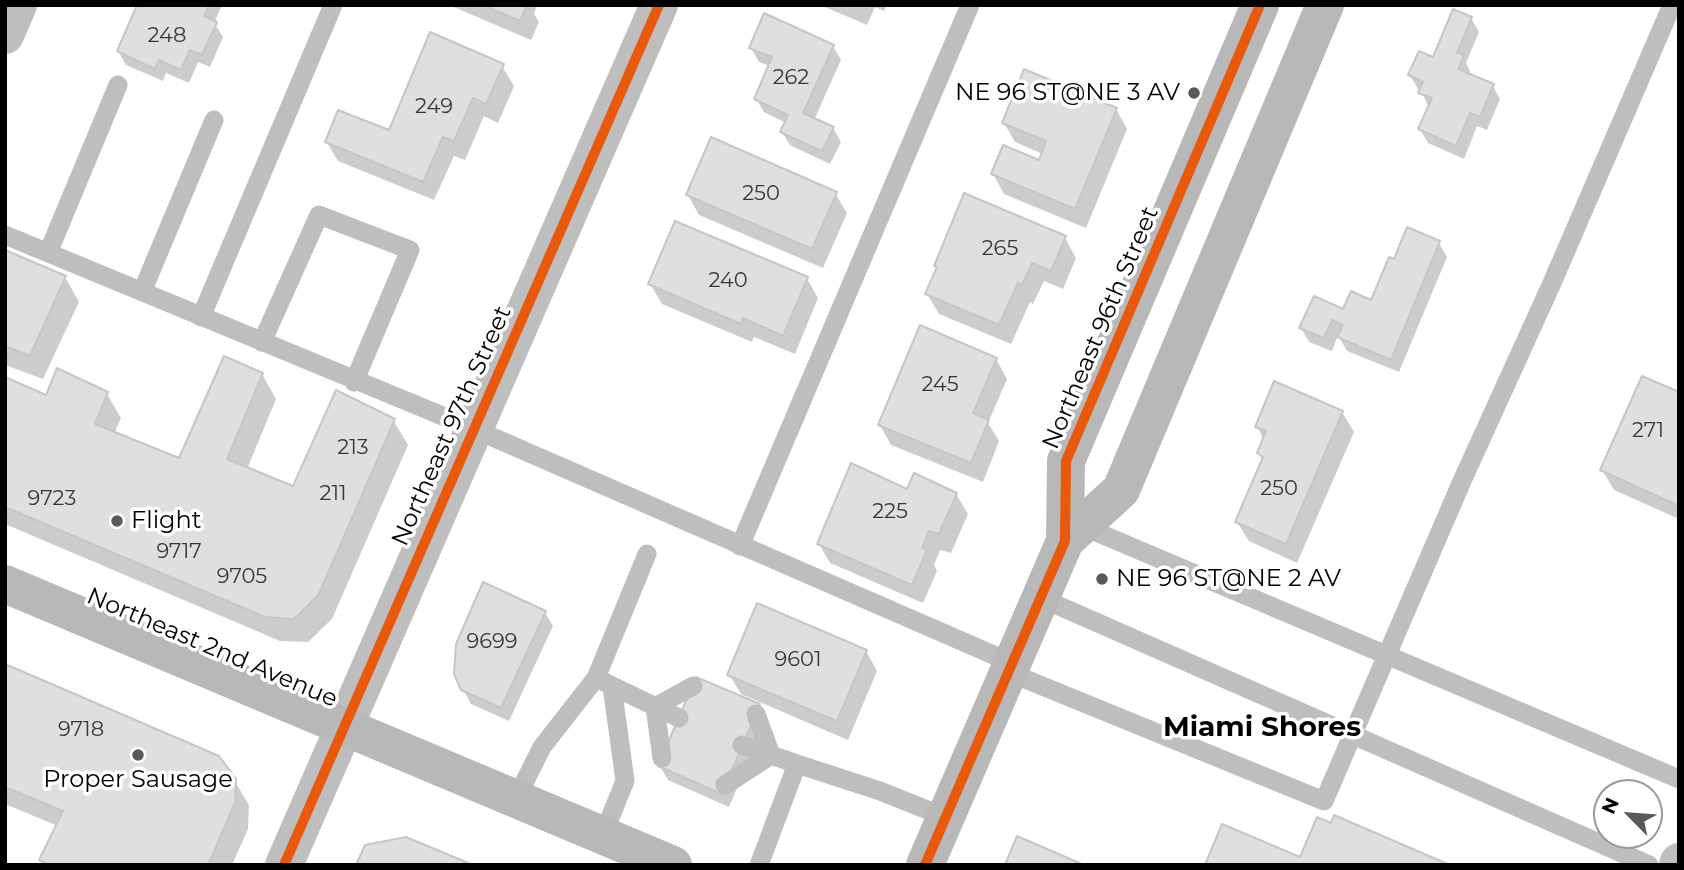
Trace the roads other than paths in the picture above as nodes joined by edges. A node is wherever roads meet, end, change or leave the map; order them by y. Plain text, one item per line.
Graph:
1 (18, 5) edge
2 (332, 5) edge
3 (659, 5) edge
4 (970, 5) edge
5 (1259, 5) edge
6 (1325, 5) edge
7 (1672, 5) edge
8 (5, 35) edge
9 (118, 85) dead end
10 (214, 120) dead end
11 (5, 235) edge
12 (48, 253) junction
13 (142, 292) junction
14 (201, 317) junction
15 (262, 342) junction
16 (354, 382) junction
17 (474, 429) junction
18 (1073, 533) junction
19 (740, 546) junction
20 (647, 554) dead end
21 (5, 584) edge
22 (1041, 598) junction
23 (1387, 656) junction
24 (1010, 667) junction
25 (604, 682) junction
26 (693, 686) dead end
27 (655, 707) junction
28 (756, 714) dead end
29 (679, 718) dead end
30 (344, 727) junction
31 (1353, 735) junction
32 (743, 745) dead end
33 (771, 755) junction
34 (662, 758) dead end
35 (797, 764) junction
36 (1679, 779) edge
37 (725, 785) dead end
38 (516, 799) junction
39 (946, 817) junction
40 (603, 835) junction
41 (284, 865) edge
42 (673, 865) edge
43 (760, 865) edge
44 (925, 865) edge
45 (1649, 865) edge

1 - 8 street
2 - 14 lane
3 - 17 street, Northeast 97th Street
4 - 19 lane
5 - 18 street, Northeast 96th Street
6 - 18 street, Northeast 96th Street
7 - 23 lane
9 - 12 lane
10 - 13 lane
11 - 12 lane
12 - 13 lane
13 - 14 lane
14 - 15 lane
15 - 16 lane
15 - 16 lane
16 - 17 lane
17 - 19 lane
17 - 30 street, Northeast 97th Street
18 - 22 street, Northeast 96th Street
18 - 23 lane
19 - 24 lane
20 - 25 lane
21 - 30 street, Northeast 2nd Avenue
22 - 24 street, Northeast 96th Street
22 - 31 lane
23 - 31 lane
23 - 36 lane
24 - 31 lane
24 - 39 street, Northeast 96th Street
25 - 27 lane
25 - 38 lane
25 - 40 lane
26 - 27 lane
27 - 29 lane
27 - 34 lane
28 - 33 lane
30 - 38 street, Northeast 2nd Avenue
30 - 41 street, Northeast 97th Street
31 - 45 lane
32 - 33 lane
33 - 35 lane
33 - 37 lane
35 - 39 lane
35 - 43 lane
38 - 40 street, Northeast 2nd Avenue
39 - 44 street, Northeast 96th Street
40 - 42 street, Northeast 2nd Avenue

